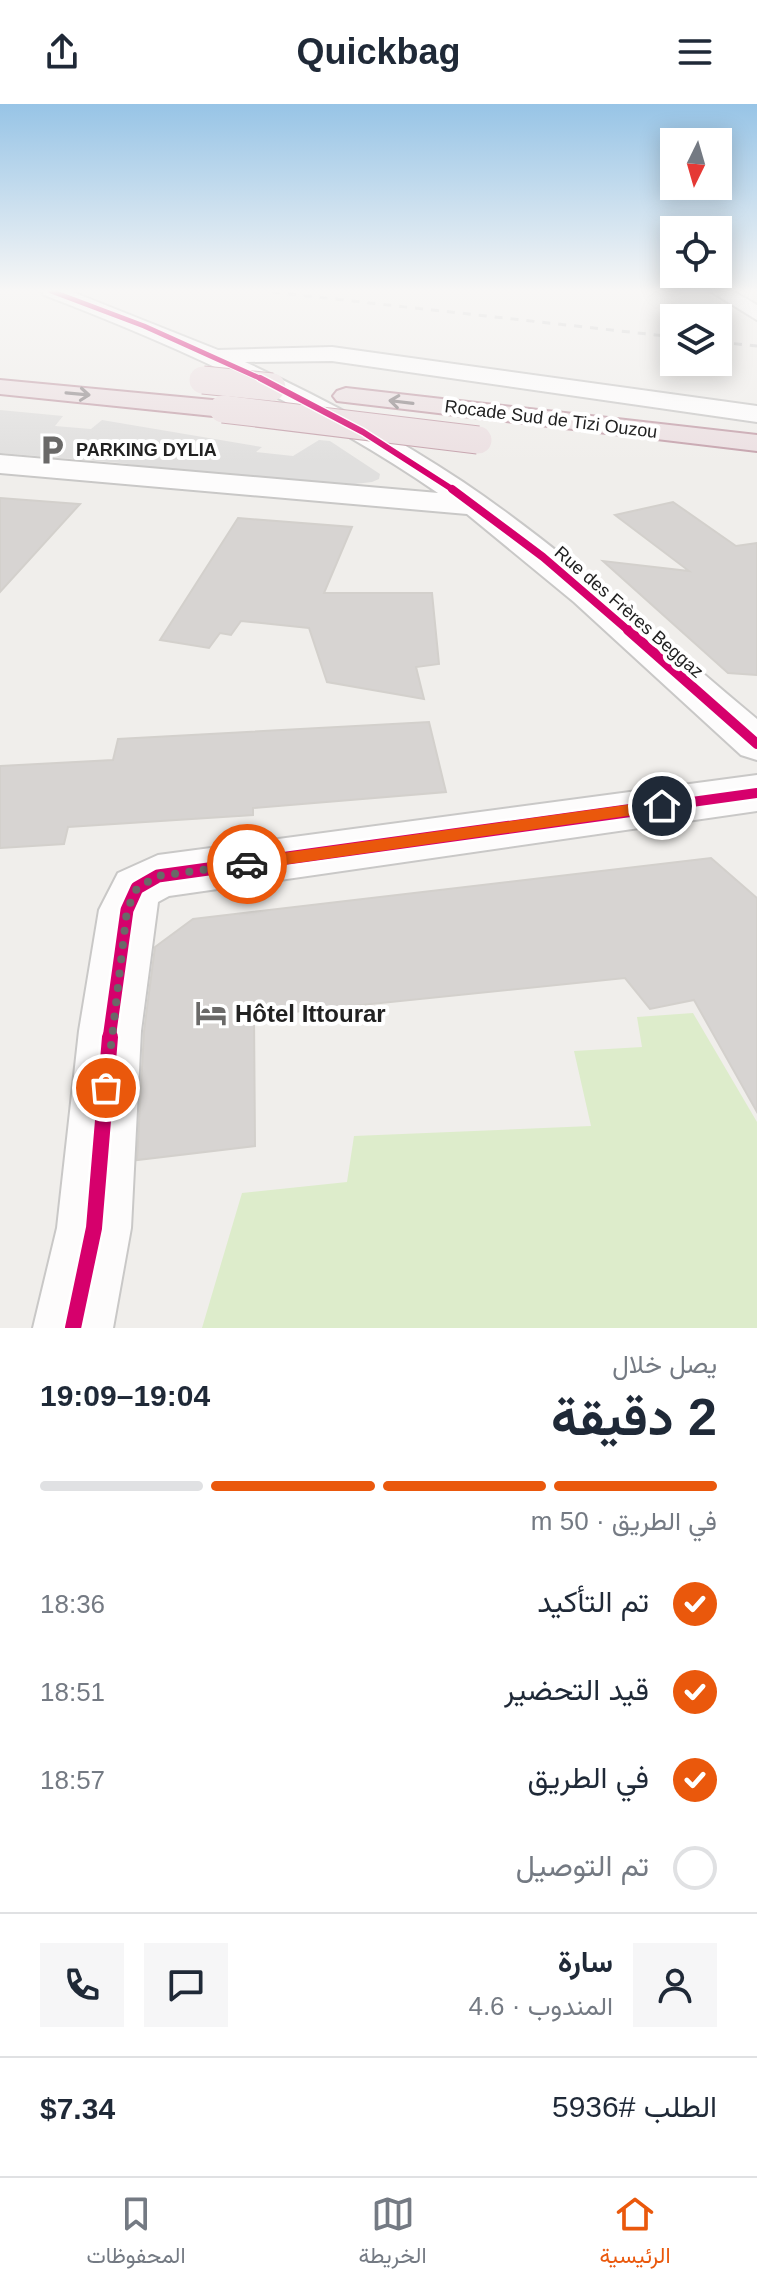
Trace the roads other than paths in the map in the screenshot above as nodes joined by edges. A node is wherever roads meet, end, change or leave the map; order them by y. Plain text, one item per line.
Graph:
1 (181, 348) edge
2 (209, 367) junction
3 (172, 377) dead end
4 (0, 387) edge
5 (757, 414) edge
6 (757, 443) edge
7 (509, 444) dead end
8 (0, 464) edge
9 (474, 505) junction
10 (757, 744) edge
11 (757, 793) edge
12 (73, 1328) edge

1 - 2 street, Rue des Frères Beggaz
2 - 3 highway
2 - 5 street
6 -> 2 highway, Rocade Sud de Tizi Ouzou, bridge
2 - 9 street, Rue des Frères Beggaz
4 -> 7 highway, Rocade Sud de Tizi Ouzou, bridge
8 - 9 street
9 - 10 street, Rue des Frères Beggaz
11 - 12 street

